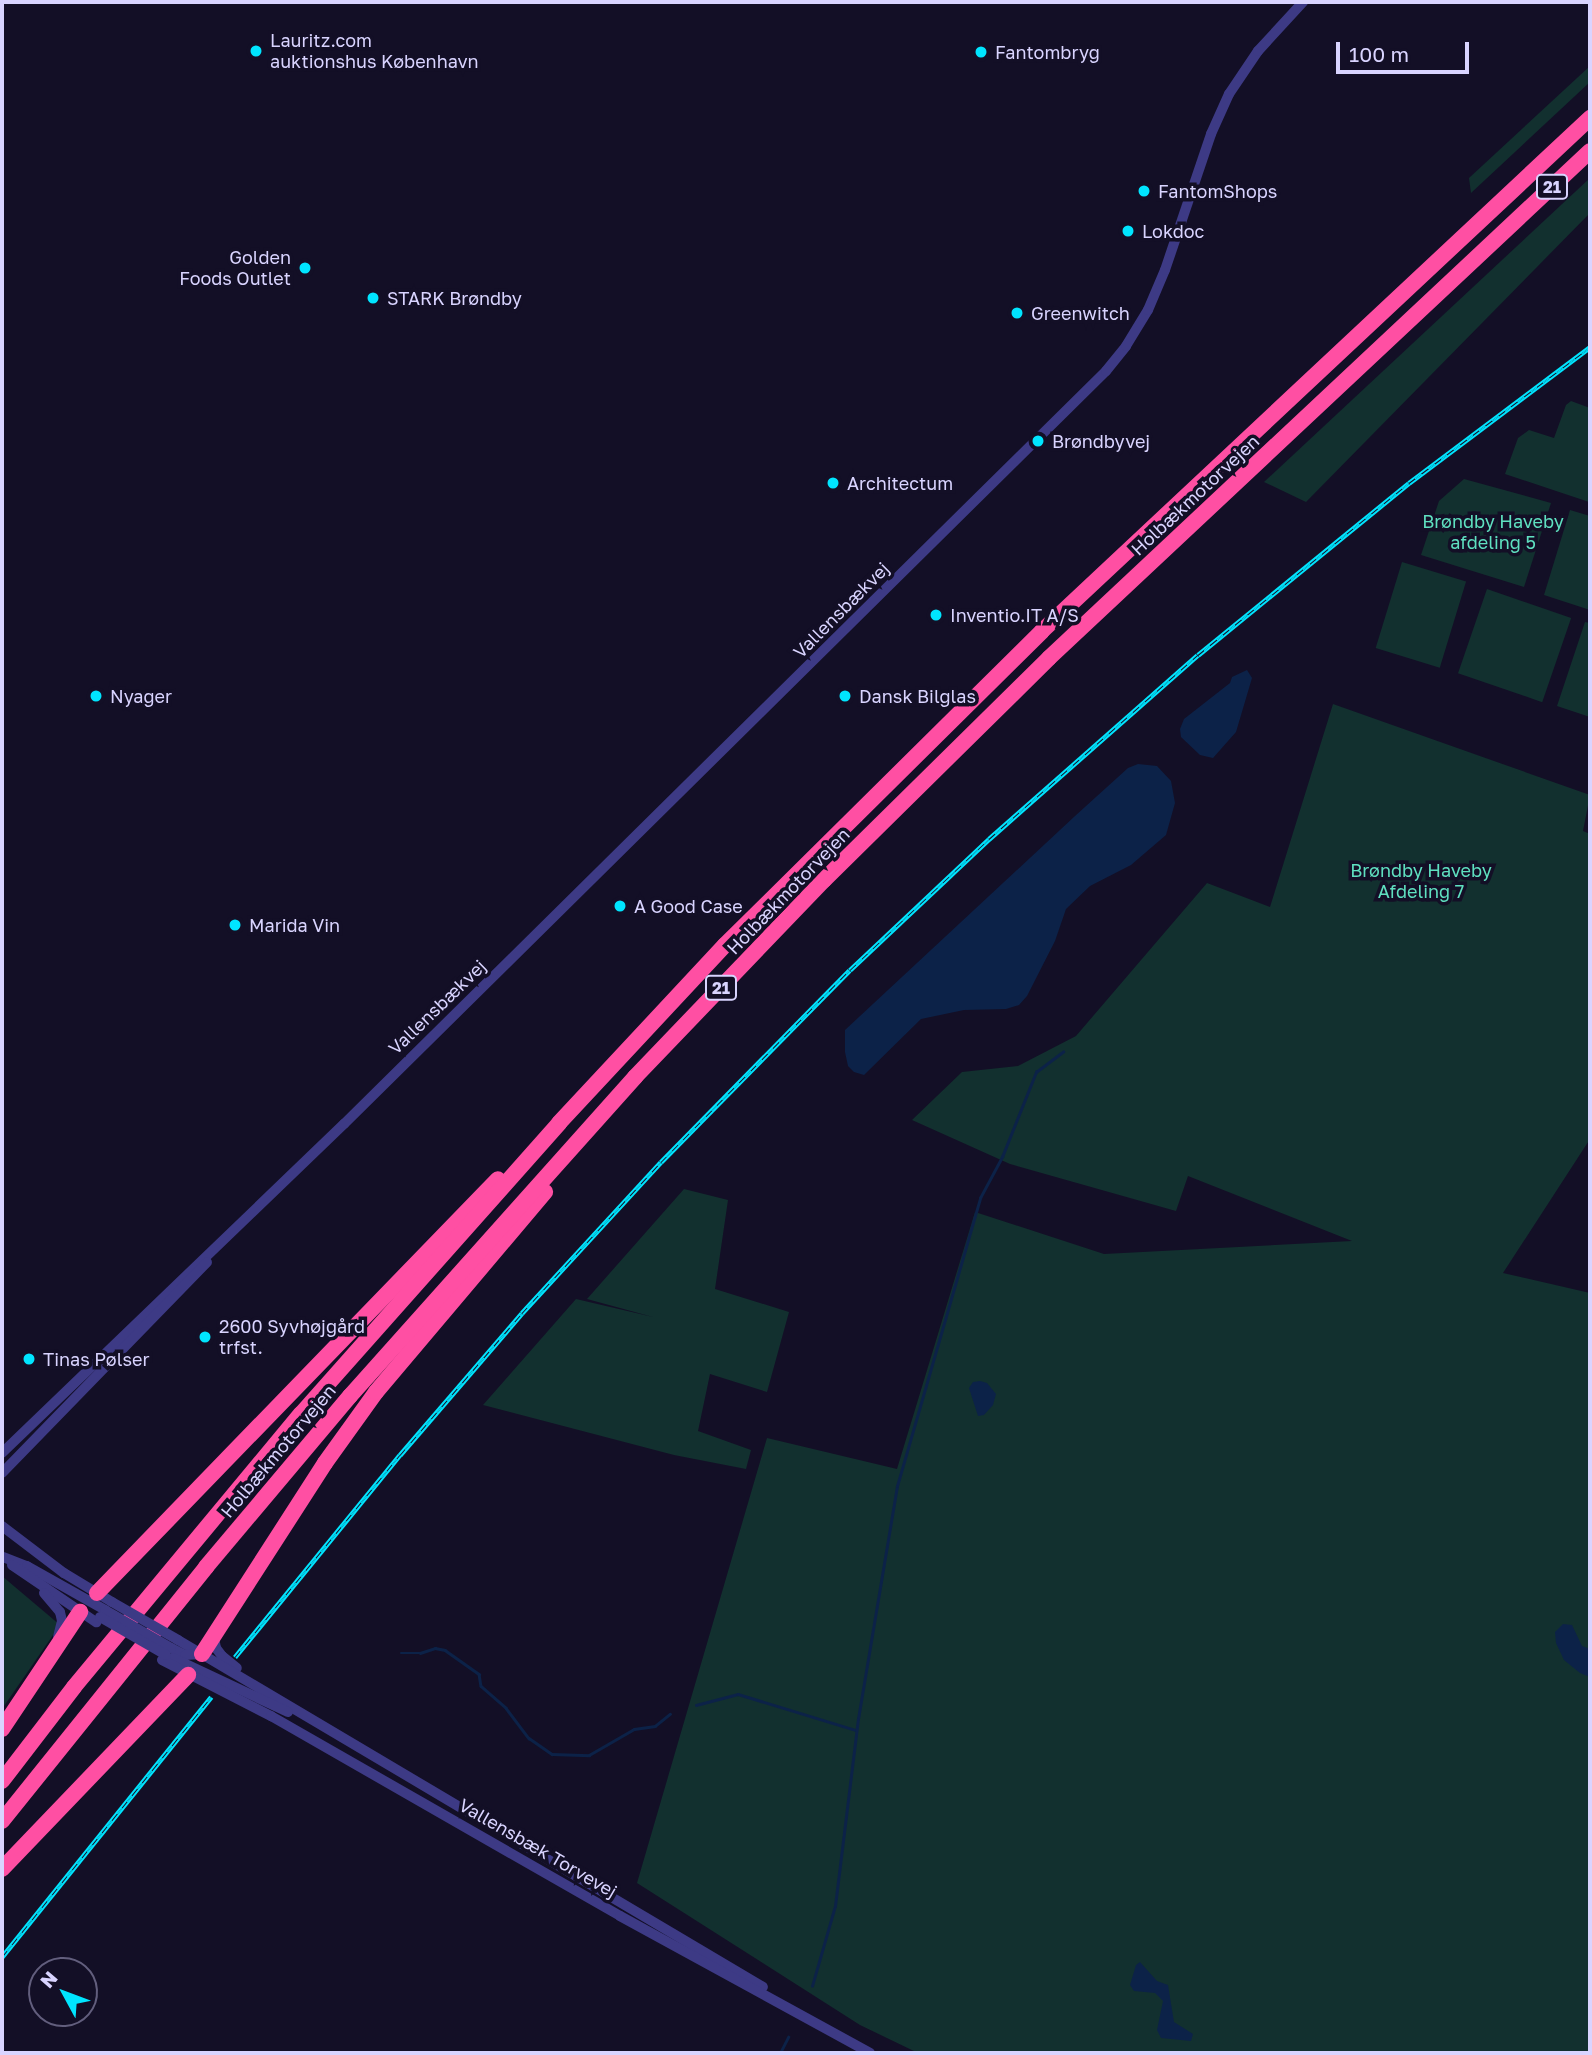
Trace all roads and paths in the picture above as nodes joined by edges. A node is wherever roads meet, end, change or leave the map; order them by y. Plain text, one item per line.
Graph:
1 (1303, 2) edge
2 (1590, 115) edge
3 (1590, 151) edge
4 (1590, 166) edge
5 (1513, 223) junction
6 (635, 1077) junction
7 (558, 1123) junction
8 (296, 1169) junction
9 (2, 1453) edge
10 (2, 1473) edge
11 (2, 1526) edge
12 (2, 1536) edge
13 (2, 1556) edge
14 (18, 1570) junction
15 (64, 1573) junction
16 (89, 1602) junction
17 (104, 1613) junction
18 (214, 1637) junction
19 (169, 1651) junction
20 (54, 1652) junction
21 (202, 1654) junction
22 (190, 1671) junction
23 (284, 1703) junction
24 (298, 1713) junction
25 (2, 1729) edge
26 (2, 1782) edge
27 (2, 1821) edge
28 (2, 1870) edge
29 (871, 2053) edge

1 - 8 street, Vallensbækvej
2 - 7 highway, Holbækmotorvejen / 21
3 - 5 highway, Holbækmotorvejen / 21
4 - 5 highway
5 - 6 highway, Holbækmotorvejen / 21
6 - 18 highway
6 - 27 highway, Holbækmotorvejen / 21
7 - 16 highway
7 - 26 highway, Holbækmotorvejen / 21
8 - 9 street, Vallensbækvej
8 - 10 street, Vallensbækvej
11 - 15 street, Vallensbæk Torvevej
12 - 15 street
13 - 14 street, Vallensbæk Torvevej
13 - 16 street
14 - 16 street, Vallensbæk Torvevej
14 - 20 street
15 - 16 street, Vallensbæk Torvevej
16 - 17 street, Vallensbæk Torvevej
16 - 17 street, Vallensbæk Torvevej
16 - 20 highway
17 - 19 street, Vallensbæk Torvevej
17 - 19 street, Vallensbæk Torvevej, bridge
18 - 21 highway
18 - 23 street
19 - 21 street, Vallensbæk Torvevej
19 - 22 street, Vallensbæk Torvevej
20 - 25 highway
21 - 22 street
21 - 23 street, Vallensbæk Torvevej
22 - 24 street
22 - 28 highway
22 - 29 street, Vallensbæk Torvevej
23 - 24 street, Vallensbæk Torvevej
24 - 29 street, Vallensbæk Torvevej

